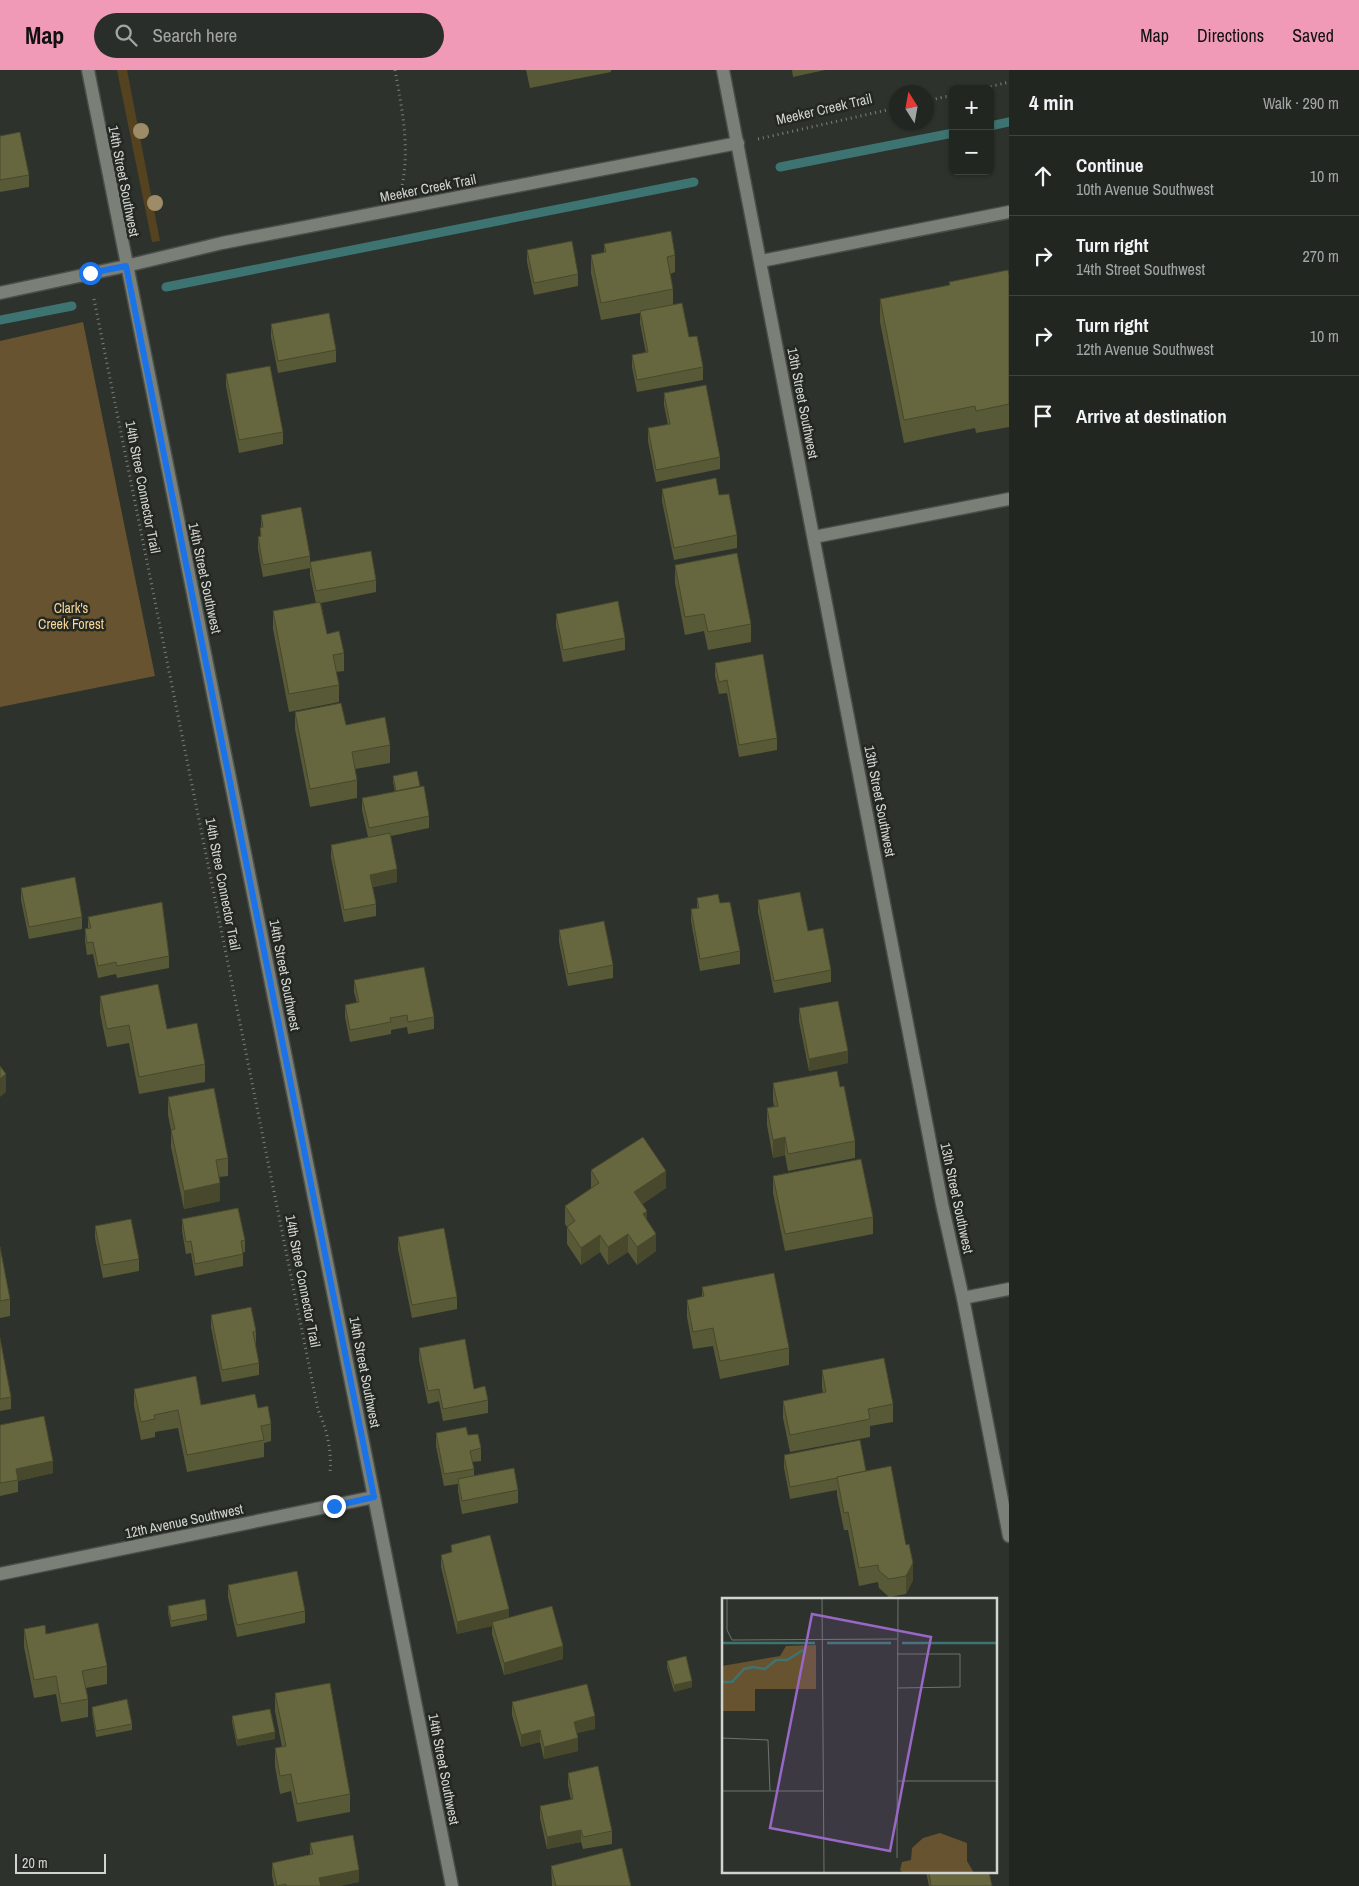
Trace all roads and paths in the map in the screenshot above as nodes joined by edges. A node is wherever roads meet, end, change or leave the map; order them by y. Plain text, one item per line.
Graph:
1 (88, 70) edge
2 (395, 70) edge
3 (724, 70) edge
4 (1009, 82) edge
5 (994, 86) edge
6 (949, 96) edge
7 (934, 99) edge
8 (889, 110) edge
9 (758, 139) dead end
10 (738, 143) junction
11 (398, 209) junction
12 (1009, 212) edge
13 (760, 261) junction
14 (126, 266) junction
15 (0, 293) edge
16 (94, 299) dead end
17 (1009, 499) edge
18 (814, 537) junction
19 (1009, 1289) edge
20 (964, 1298) junction
21 (330, 1472) dead end
22 (374, 1497) junction
23 (1009, 1536) edge
24 (0, 1574) edge
25 (452, 1886) edge

1 - 14 street, 14th Street Southwest
2 - 11 path
3 - 10 street, 13th Street Southwest
4 - 5 path
6 - 7 path
8 - 9 path, Meeker Creek Trail
10 - 11 street, Meeker Creek Trail
10 - 13 street, 13th Street Southwest
11 - 14 street, Meeker Creek Trail
12 - 13 street
13 - 18 street, 13th Street Southwest
14 - 15 street, Meeker Creek Trail
14 - 22 street, 14th Street Southwest
16 - 21 path, 14th Stree Connector Trail
17 - 18 street
18 - 20 street, 13th Street Southwest
19 - 20 street
20 - 23 street, 13th Street Southwest
22 - 24 street, 12th Avenue Southwest
22 - 25 street, 14th Street Southwest

